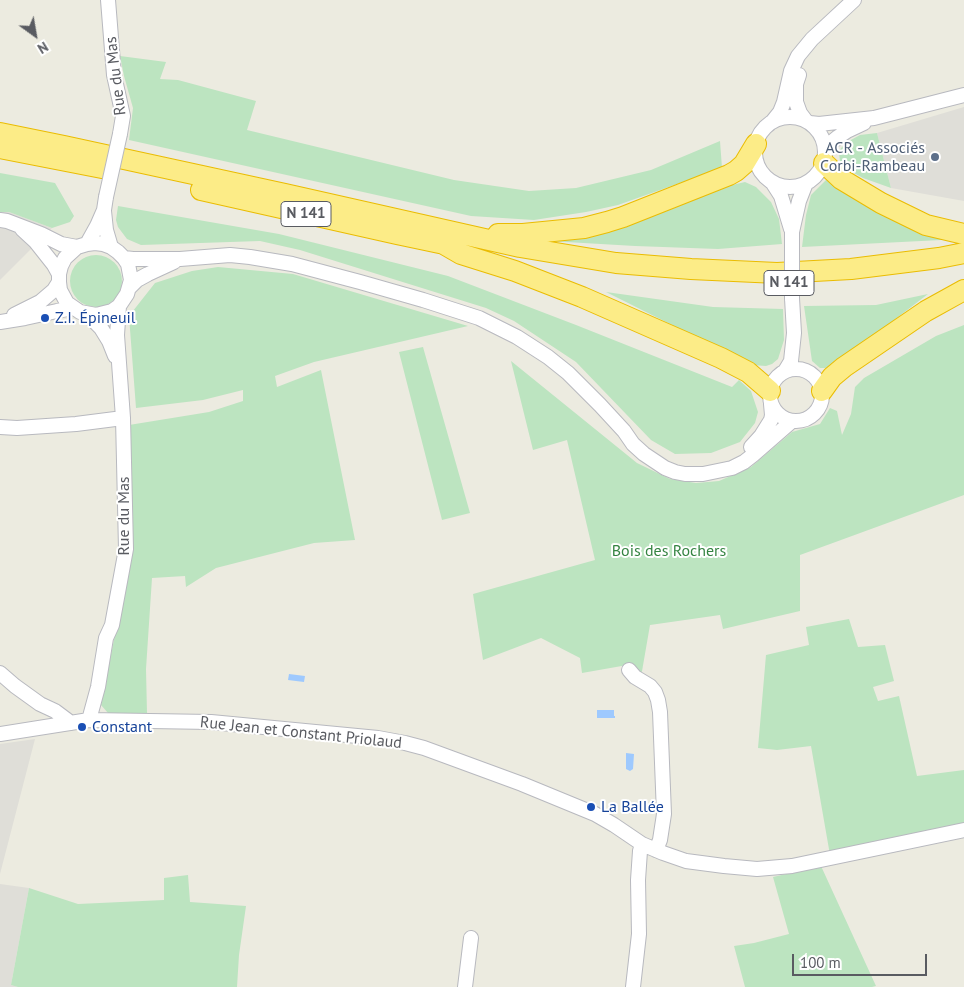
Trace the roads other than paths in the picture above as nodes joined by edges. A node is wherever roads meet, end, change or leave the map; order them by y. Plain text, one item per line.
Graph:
1 (108, 0) edge
2 (854, 0) edge
3 (864, 0) edge
4 (964, 95) edge
5 (874, 118) junction
6 (772, 122) junction
7 (808, 122) junction
8 (0, 133) edge
9 (756, 144) junction
10 (0, 148) edge
11 (824, 158) junction
12 (772, 182) junction
13 (806, 183) junction
14 (105, 203) junction
15 (0, 220) edge
16 (412, 222) junction
17 (18, 226) junction
18 (792, 232) junction
19 (964, 234) edge
20 (442, 243) junction
21 (82, 246) junction
22 (111, 247) junction
23 (964, 253) edge
24 (124, 258) junction
25 (180, 259) junction
26 (964, 266) edge
27 (59, 278) junction
28 (130, 287) junction
29 (964, 290) edge
30 (119, 306) junction
31 (73, 308) junction
32 (88, 314) junction
33 (0, 322) edge
34 (794, 334) junction
35 (120, 368) junction
36 (785, 371) junction
37 (805, 371) junction
38 (822, 392) junction
39 (770, 398) junction
40 (123, 418) junction
41 (792, 421) junction
42 (0, 428) edge
43 (624, 431) junction
44 (629, 670) dead end
45 (0, 673) edge
46 (89, 720) junction
47 (71, 723) junction
48 (0, 734) edge
49 (964, 830) edge
50 (642, 844) junction
51 (656, 850) junction
52 (471, 938) dead end
53 (465, 987) edge
54 (633, 987) edge

1 - 14 street, Rue du Mas, bridge
2 - 6 street
3 - 7 street
4 - 5 street
5 - 7 street
5 - 11 street
6 - 7 street
6 - 9 street
7 - 11 street
8 - 16 highway, N 141
9 - 12 street
9 - 16 highway
10 - 20 highway, N 141
11 - 13 street
11 - 19 highway
12 - 13 street
12 - 18 street
13 - 18 street
14 - 21 street, Rue du Mas
14 - 22 street, Rue du Mas
15 - 17 street
16 - 23 highway, N 141
17 - 21 street
17 - 27 street
18 - 34 street, bridge
20 - 26 highway, N 141
20 - 39 highway
21 - 22 street
21 - 27 street
22 - 24 street
24 - 25 street
24 - 28 street
25 - 28 street
25 - 43 street
27 - 31 street
27 - 33 street
28 - 30 street
29 - 38 highway
30 - 32 street
30 - 35 street, Rue du Mas
31 - 32 street
31 - 33 street
32 - 35 street, Rue du Mas
34 - 36 street
34 - 37 street
35 - 40 street, Rue du Mas
36 - 37 street
36 - 39 street
37 - 38 street
38 - 41 street
39 - 41 street
39 - 43 street
40 - 42 street
40 - 46 street, Rue du Mas
41 - 43 street
44 - 51 street
45 - 47 street
46 - 47 street, Rue Jean et Constant Priolaud
46 - 50 street, Rue Jean et Constant Priolaud
47 - 48 street, Rue Jean et Constant Priolaud
49 - 51 street, Rue Jean et Constant Priolaud
50 - 51 street, Rue Jean et Constant Priolaud
50 - 54 street
52 - 53 street

